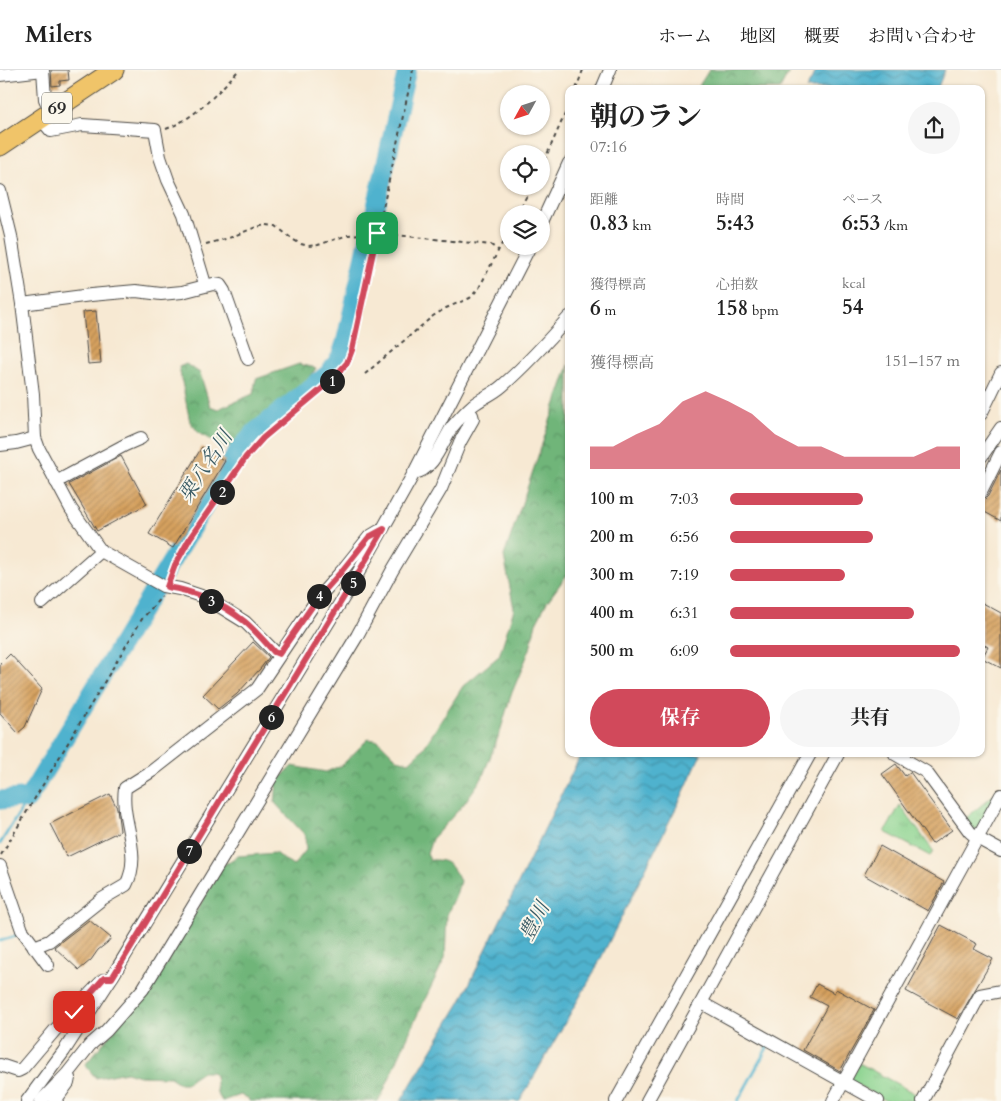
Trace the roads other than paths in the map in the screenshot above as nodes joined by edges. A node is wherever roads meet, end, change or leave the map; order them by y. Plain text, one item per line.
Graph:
1 (43, 70) edge
2 (114, 70) edge
3 (610, 70) edge
4 (0, 75) edge
5 (604, 85) edge
6 (46, 116) junction
7 (0, 146) edge
8 (565, 172) edge
9 (0, 191) edge
10 (550, 205) edge
11 (525, 255) edge
12 (205, 284) junction
13 (22, 304) junction
14 (565, 321) edge
15 (248, 359) dead end
16 (1001, 373) edge
17 (985, 406) edge
18 (465, 414) junction
19 (1001, 428) edge
20 (35, 438) junction
21 (142, 438) dead end
22 (0, 445) edge
23 (985, 451) edge
24 (1000, 454) edge
25 (414, 473) junction
26 (56, 482) junction
27 (985, 484) edge
28 (384, 529) junction
29 (101, 551) junction
30 (42, 603) dead end
31 (279, 654) junction
32 (808, 757) edge
33 (836, 757) edge
34 (900, 757) edge
35 (1001, 795) edge
36 (977, 838) junction
37 (1001, 851) edge
38 (0, 866) edge
39 (34, 947) junction
40 (48, 965) dead end
41 (112, 978) junction
42 (1001, 991) edge
43 (702, 1003) junction
44 (0, 1065) edge
45 (67, 1074) junction
46 (844, 1082) junction
47 (26, 1101) edge
48 (41, 1101) edge
49 (55, 1101) edge
50 (616, 1101) edge
51 (647, 1101) edge
52 (833, 1101) edge
53 (878, 1101) edge
54 (923, 1101) edge

1 - 4 street
1 - 6 street
2 - 6 main road, 69
3 - 5 street
6 - 7 main road, 69
6 - 12 street
8 - 10 street
9 - 13 street
11 - 25 street
12 - 13 street
12 - 15 street
13 - 20 street
14 - 18 street
16 - 17 street
18 - 25 street
18 - 45 street
19 - 23 street
20 - 22 street
20 - 26 street
21 - 26 street
24 - 27 street
25 - 28 street
26 - 29 street
28 - 31 street
28 - 41 street
29 - 30 street
29 - 31 street
31 - 39 street
32 - 50 street
33 - 43 street
34 - 36 street
35 - 36 street
36 - 37 street
36 - 46 street
38 - 39 street
39 - 40 street
41 - 44 street
41 - 47 street
42 - 54 street
43 - 46 street
43 - 51 street
45 - 48 street
45 - 49 street
46 - 52 street
46 - 53 street

